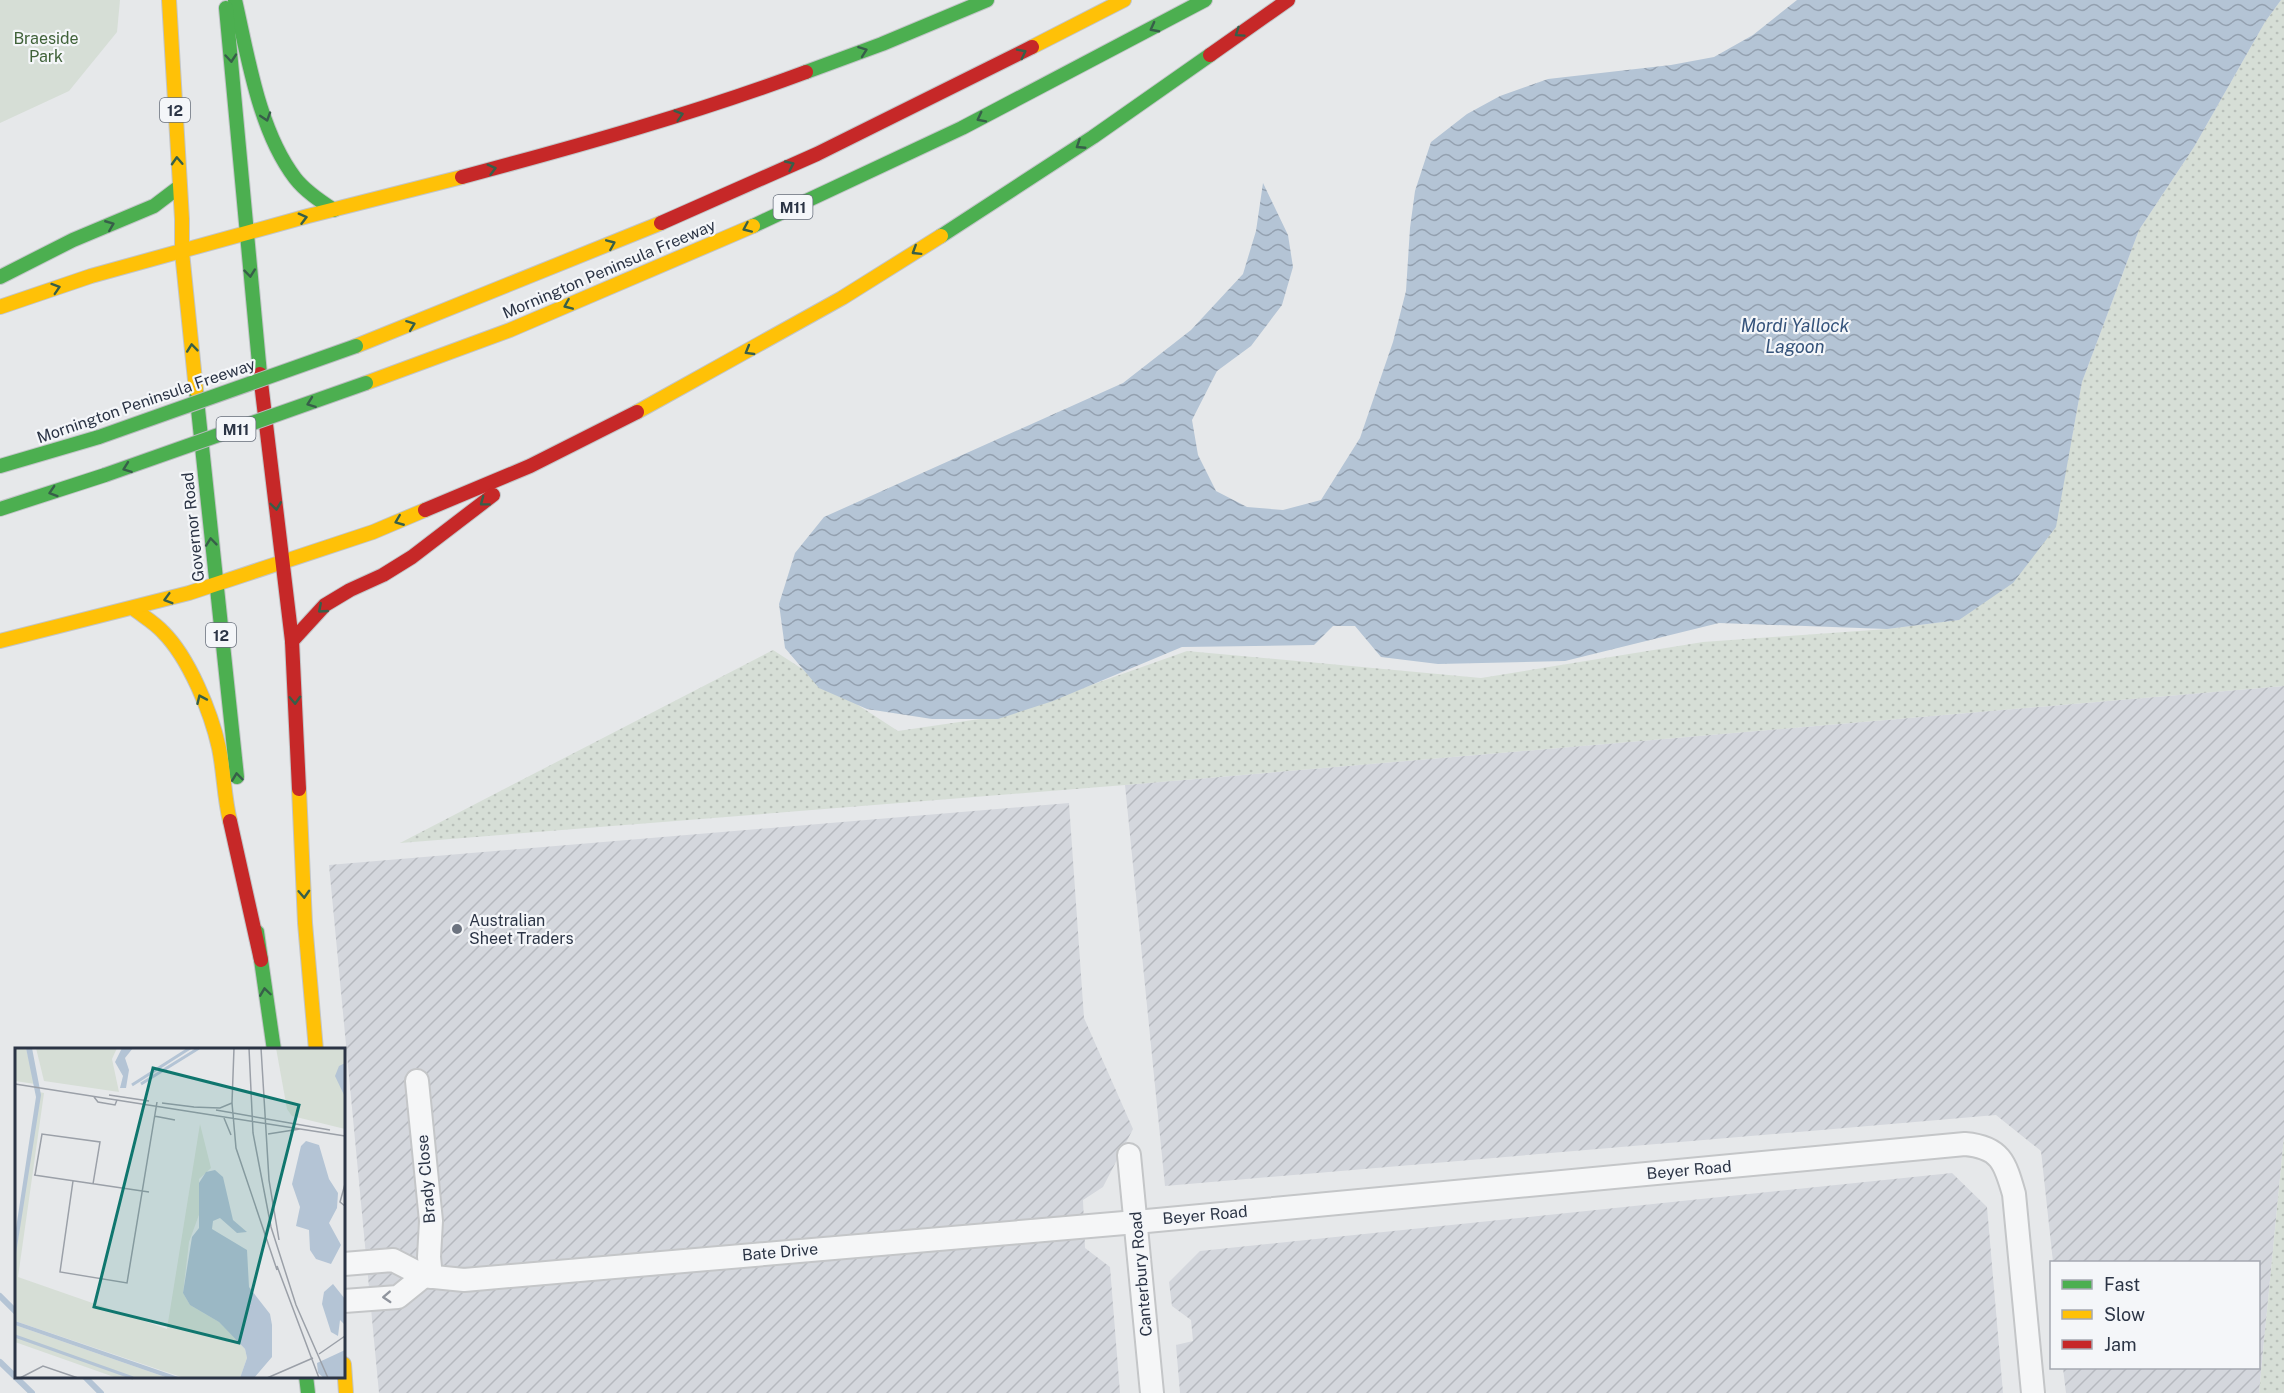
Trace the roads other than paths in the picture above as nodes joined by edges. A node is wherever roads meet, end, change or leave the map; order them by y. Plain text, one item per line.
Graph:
1 (169, 0) edge
2 (225, 0) edge
3 (235, 0) edge
4 (987, 0) edge
5 (1124, 0) edge
6 (1205, 0) edge
7 (1288, 0) edge
8 (179, 188) junction
9 (334, 210) junction
10 (246, 233) junction
11 (182, 252) junction
12 (0, 277) edge
13 (0, 307) edge
14 (0, 466) edge
15 (530, 466) junction
16 (0, 509) edge
17 (283, 561) junction
18 (216, 584) junction
19 (134, 609) junction
20 (0, 641) edge
21 (292, 641) junction
22 (261, 960) junction
23 (274, 1048) edge
24 (316, 1048) edge
25 (417, 1081) dead end
26 (1129, 1155) dead end
27 (1136, 1222) junction
28 (345, 1264) edge
29 (428, 1277) junction
30 (345, 1301) edge
31 (306, 1378) edge
32 (345, 1378) edge
33 (308, 1393) edge
34 (346, 1393) edge
35 (1152, 1393) edge
36 (2033, 1393) edge

8 -> 1 main road, Governor Road / 12
2 -> 10 main road
3 -> 9 main road
9 -> 4 main road
14 -> 5 main road, Mornington Peninsula Freeway / M11, bridge
6 -> 16 main road, Mornington Peninsula Freeway / M11, bridge
7 -> 15 main road
8 - 11 main road, Governor Road / 12
12 -> 8 main road
10 -> 9 main road
10 - 11 main road
10 -> 17 main road
13 -> 11 main road
18 -> 11 main road, Governor Road / 12
15 -> 17 main road
15 -> 21 main road
17 - 18 main road
17 - 21 main road
18 -> 19 main road
22 -> 18 main road, Governor Road / 12
19 - 20 main road
22 -> 19 main road
21 -> 24 main road
23 -> 22 main road, Governor Road / 12
25 - 29 street, Brady Close
26 - 27 street, Canterbury Road
27 - 29 street, Bate Drive
27 - 35 street, Canterbury Road
27 - 36 street, Beyer Road
28 - 29 street, Bate Drive
29 -> 30 street
31 - 33 main road
32 - 34 main road

